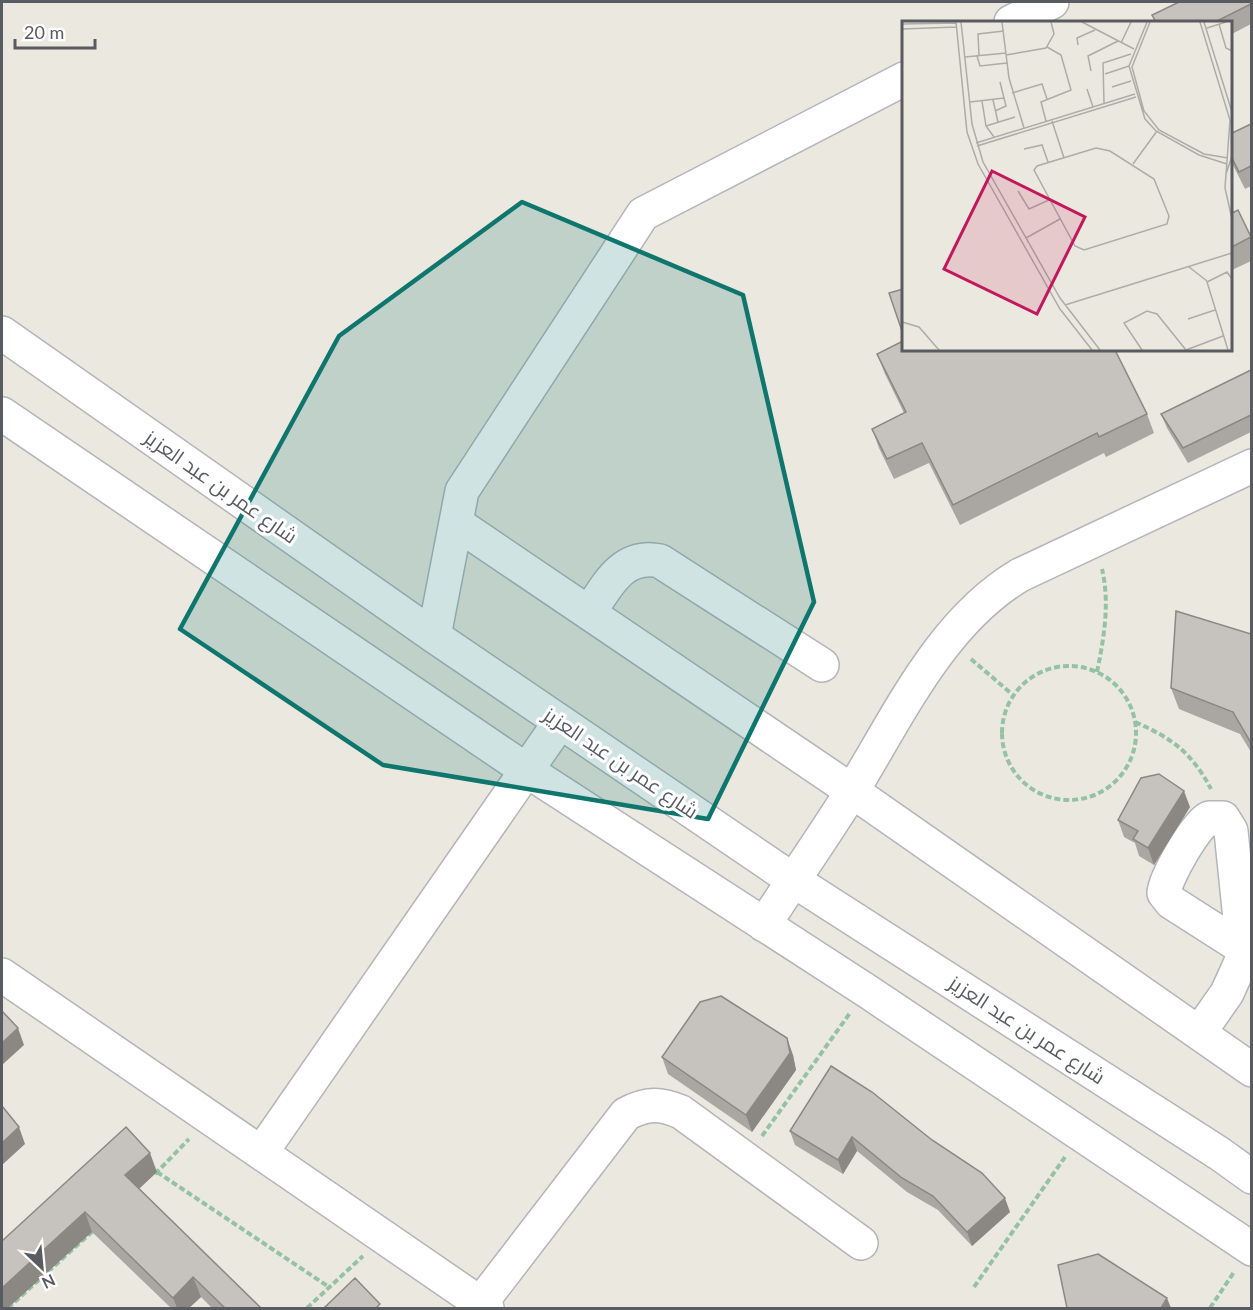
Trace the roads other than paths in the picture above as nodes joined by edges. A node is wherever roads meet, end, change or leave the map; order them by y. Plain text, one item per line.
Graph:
1 (1052, 2) edge
2 (1013, 21) edge
3 (902, 80) edge
4 (2, 333) edge
5 (2, 414) edge
6 (1251, 466) edge
7 (456, 523) junction
8 (590, 613) junction
9 (434, 636) junction
10 (822, 665) dead end
11 (560, 722) junction
12 (526, 771) junction
13 (852, 790) junction
14 (793, 880) junction
15 (764, 925) junction
16 (1247, 950) edge
17 (2, 975) edge
18 (1199, 1033) junction
19 (1251, 1070) edge
20 (261, 1153) junction
21 (1251, 1177) edge
22 (861, 1243) dead end
23 (1251, 1249) edge
24 (484, 1306) edge

1 - 2 street
3 - 7 street
4 - 9 street, شارع عمر بن عبد العزيز
5 - 12 street
6 - 13 street
7 - 8 street
7 - 9 street
8 - 10 street
8 - 13 street
9 - 11 street, شارع عمر بن عبد العزيز
11 - 12 street
11 - 14 street, شارع عمر بن عبد العزيز
12 - 15 street
12 - 20 street
13 - 14 street
13 - 18 street
14 - 15 street
14 - 21 street, شارع عمر بن عبد العزيز
15 - 23 street
16 - 16 street
16 - 18 street
17 - 20 street
18 - 19 street
20 - 24 street
22 - 24 street

